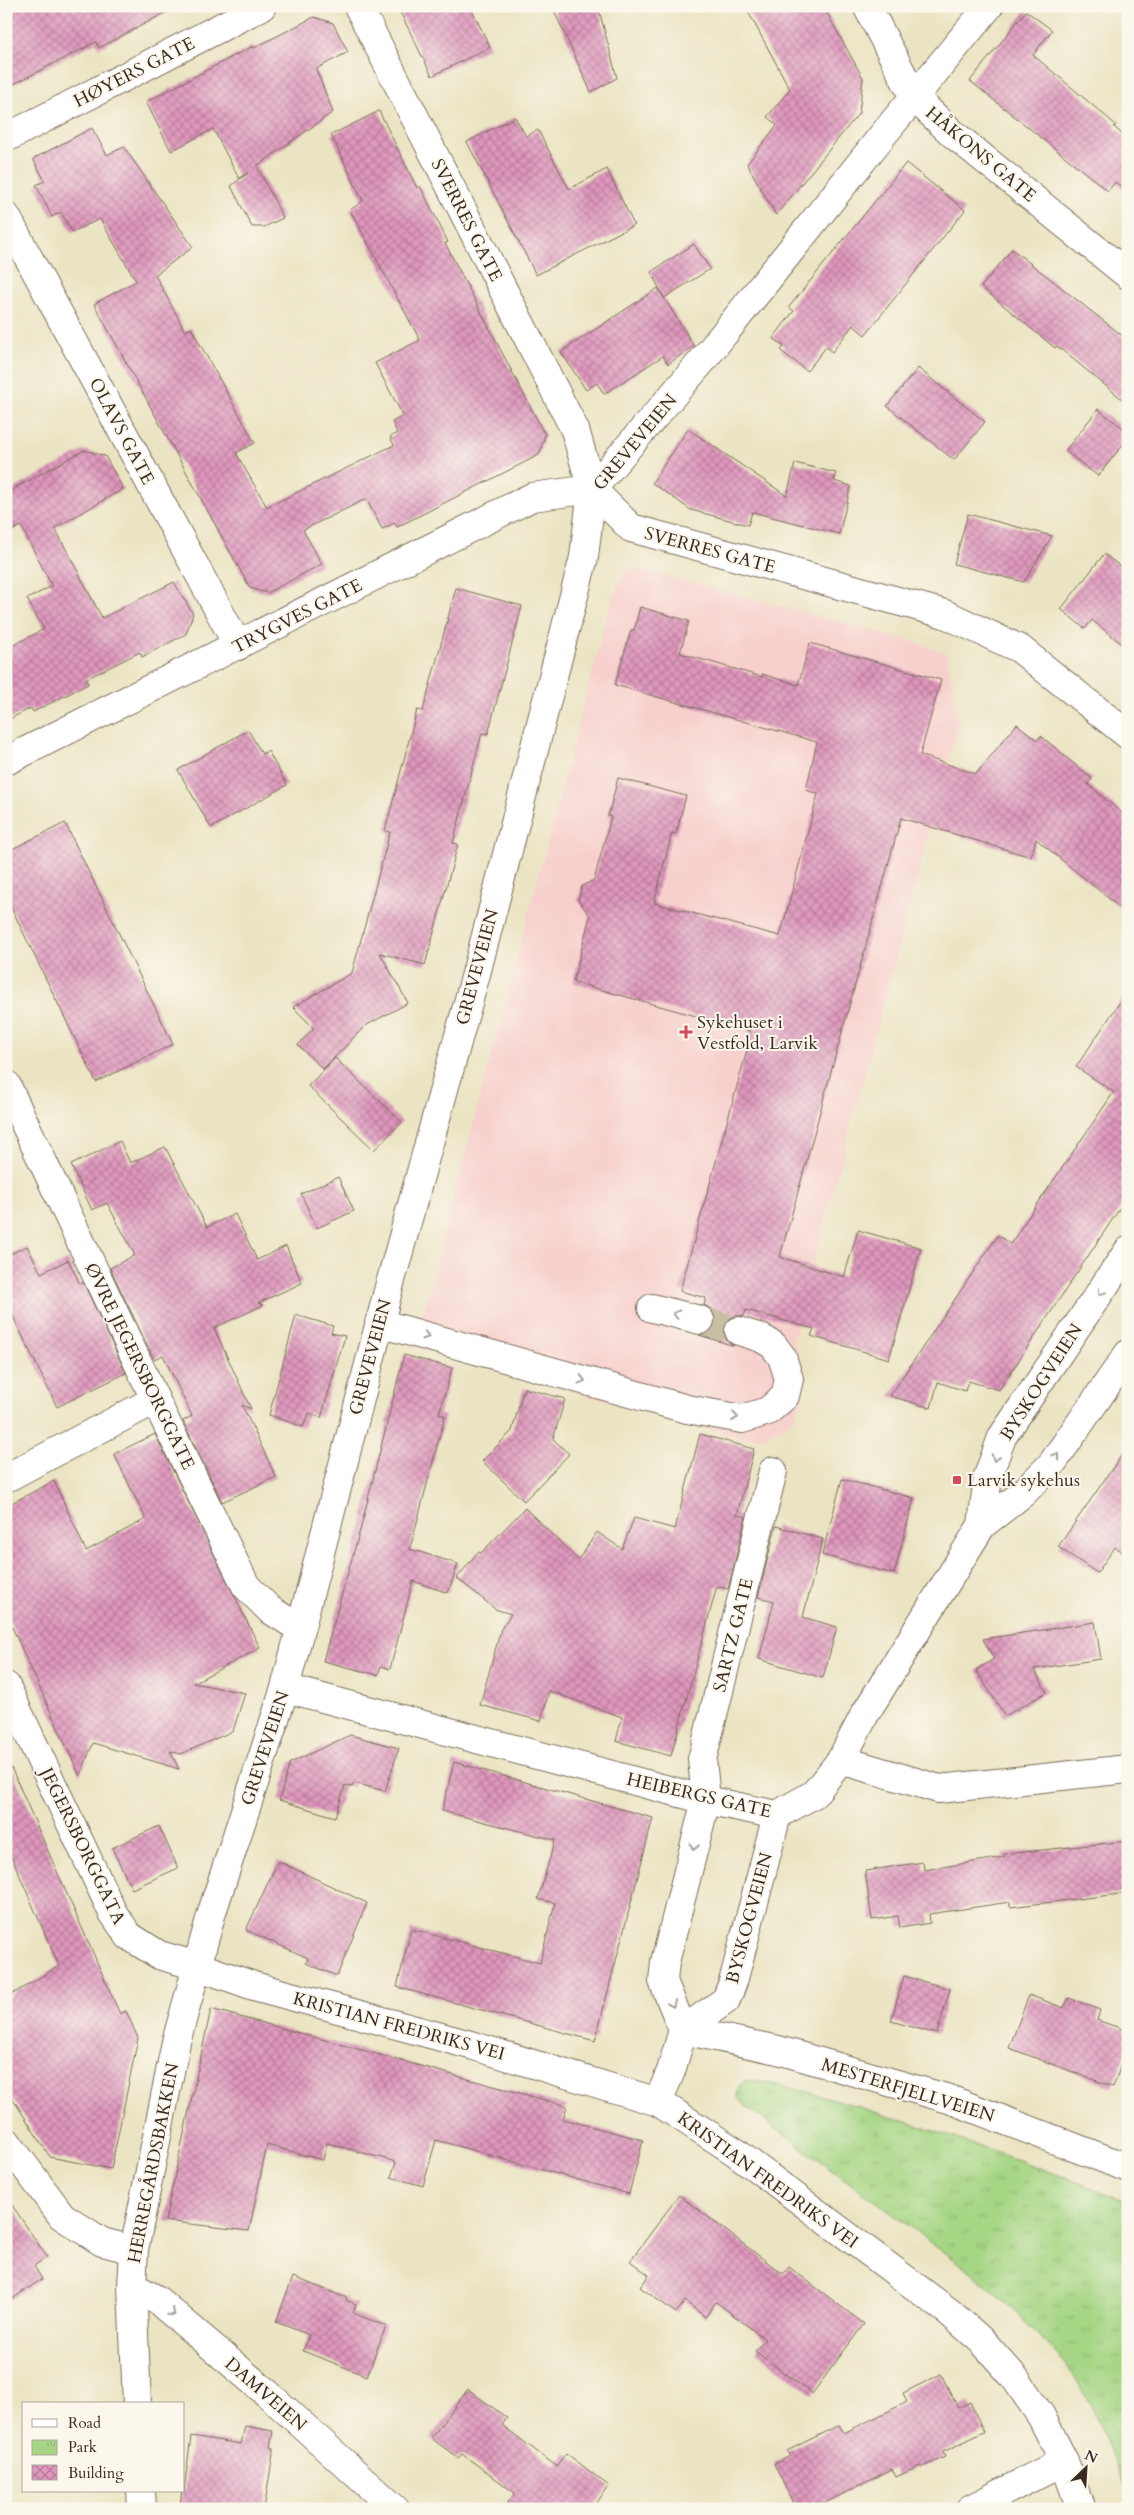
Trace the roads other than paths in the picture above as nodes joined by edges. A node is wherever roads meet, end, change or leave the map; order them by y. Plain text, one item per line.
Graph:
1 (262, 6) edge
2 (358, 6) edge
3 (867, 6) edge
4 (989, 6) edge
5 (914, 96) junction
6 (6, 138) edge
7 (6, 216) edge
8 (1128, 275) edge
9 (592, 488) junction
10 (238, 646) junction
11 (1128, 735) edge
12 (6, 762) edge
13 (6, 1084) edge
14 (1128, 1251) edge
15 (652, 1308) dead end
16 (700, 1320) tunnel mouth
17 (379, 1323) junction
18 (739, 1331) tunnel mouth
19 (1128, 1354) edge
20 (155, 1400) junction
21 (774, 1471) dead end
22 (6, 1478) edge
23 (982, 1525) junction
24 (299, 1628) junction
25 (6, 1686) edge
26 (285, 1688) junction
27 (840, 1760) junction
28 (1128, 1769) edge
29 (706, 1800) junction
30 (778, 1815) junction
31 (197, 1966) junction
32 (683, 2030) junction
33 (176, 2042) joint
34 (658, 2102) junction
35 (7, 2145) edge
36 (1128, 2168) edge
37 (134, 2250) junction
38 (132, 2286) junction
39 (138, 2402) edge
40 (1064, 2461) junction
41 (141, 2492) edge
42 (142, 2509) edge
43 (395, 2509) edge
44 (970, 2509) edge
45 (1081, 2509) edge

1 - 6 street, HØYERS GATE
2 - 9 street, SVERRES GATE
3 - 5 street, HÅKONS GATE
4 - 5 street, GREVEVEIEN
5 - 8 street, HÅKONS GATE
5 - 9 street, GREVEVEIEN
7 - 10 street, OLAVS GATE
9 - 10 street, TRYGVES GATE
9 - 11 street, SVERRES GATE
9 - 17 street, GREVEVEIEN
10 - 12 street, TRYGVES GATE
13 - 20 street, ØVRE JEGERSBORGGATE
14 -> 23 street, BYSKOGVEIEN
16 -> 15 street
17 -> 18 street
17 - 24 street, GREVEVEIEN
23 -> 19 street, BYSKOGVEIEN
20 - 22 street
20 - 24 street, ØVRE JEGERSBORGGATE
21 - 29 street, SARTZ GATE
23 - 27 street, BYSKOGVEIEN
24 - 26 street, GREVEVEIEN
25 - 31 street, JEGERSBORGGATA
26 - 29 street, HEIBERGS GATE
26 - 31 street, GREVEVEIEN
27 - 28 street
27 - 30 street, HEIBERGS GATE
29 - 30 street, HEIBERGS GATE
29 -> 32 street
30 - 32 street, BYSKOGVEIEN
31 - 33 street, GREVEVEIEN
31 - 34 street, KRISTIAN FREDRIKS VEI
32 - 34 street
32 - 36 street, MESTERFJELLVEIEN
33 - 37 street, HERREGÅRDSBAKKEN
34 - 40 street, KRISTIAN FREDRIKS VEI
35 - 37 street
37 - 38 street, HERREGÅRDSBAKKEN
38 - 39 street, HERREGÅRDSBAKKEN
38 -> 43 street, DAMVEIEN
40 - 44 street
40 - 45 street, KRISTIAN FREDRIKS VEI
41 - 42 street

